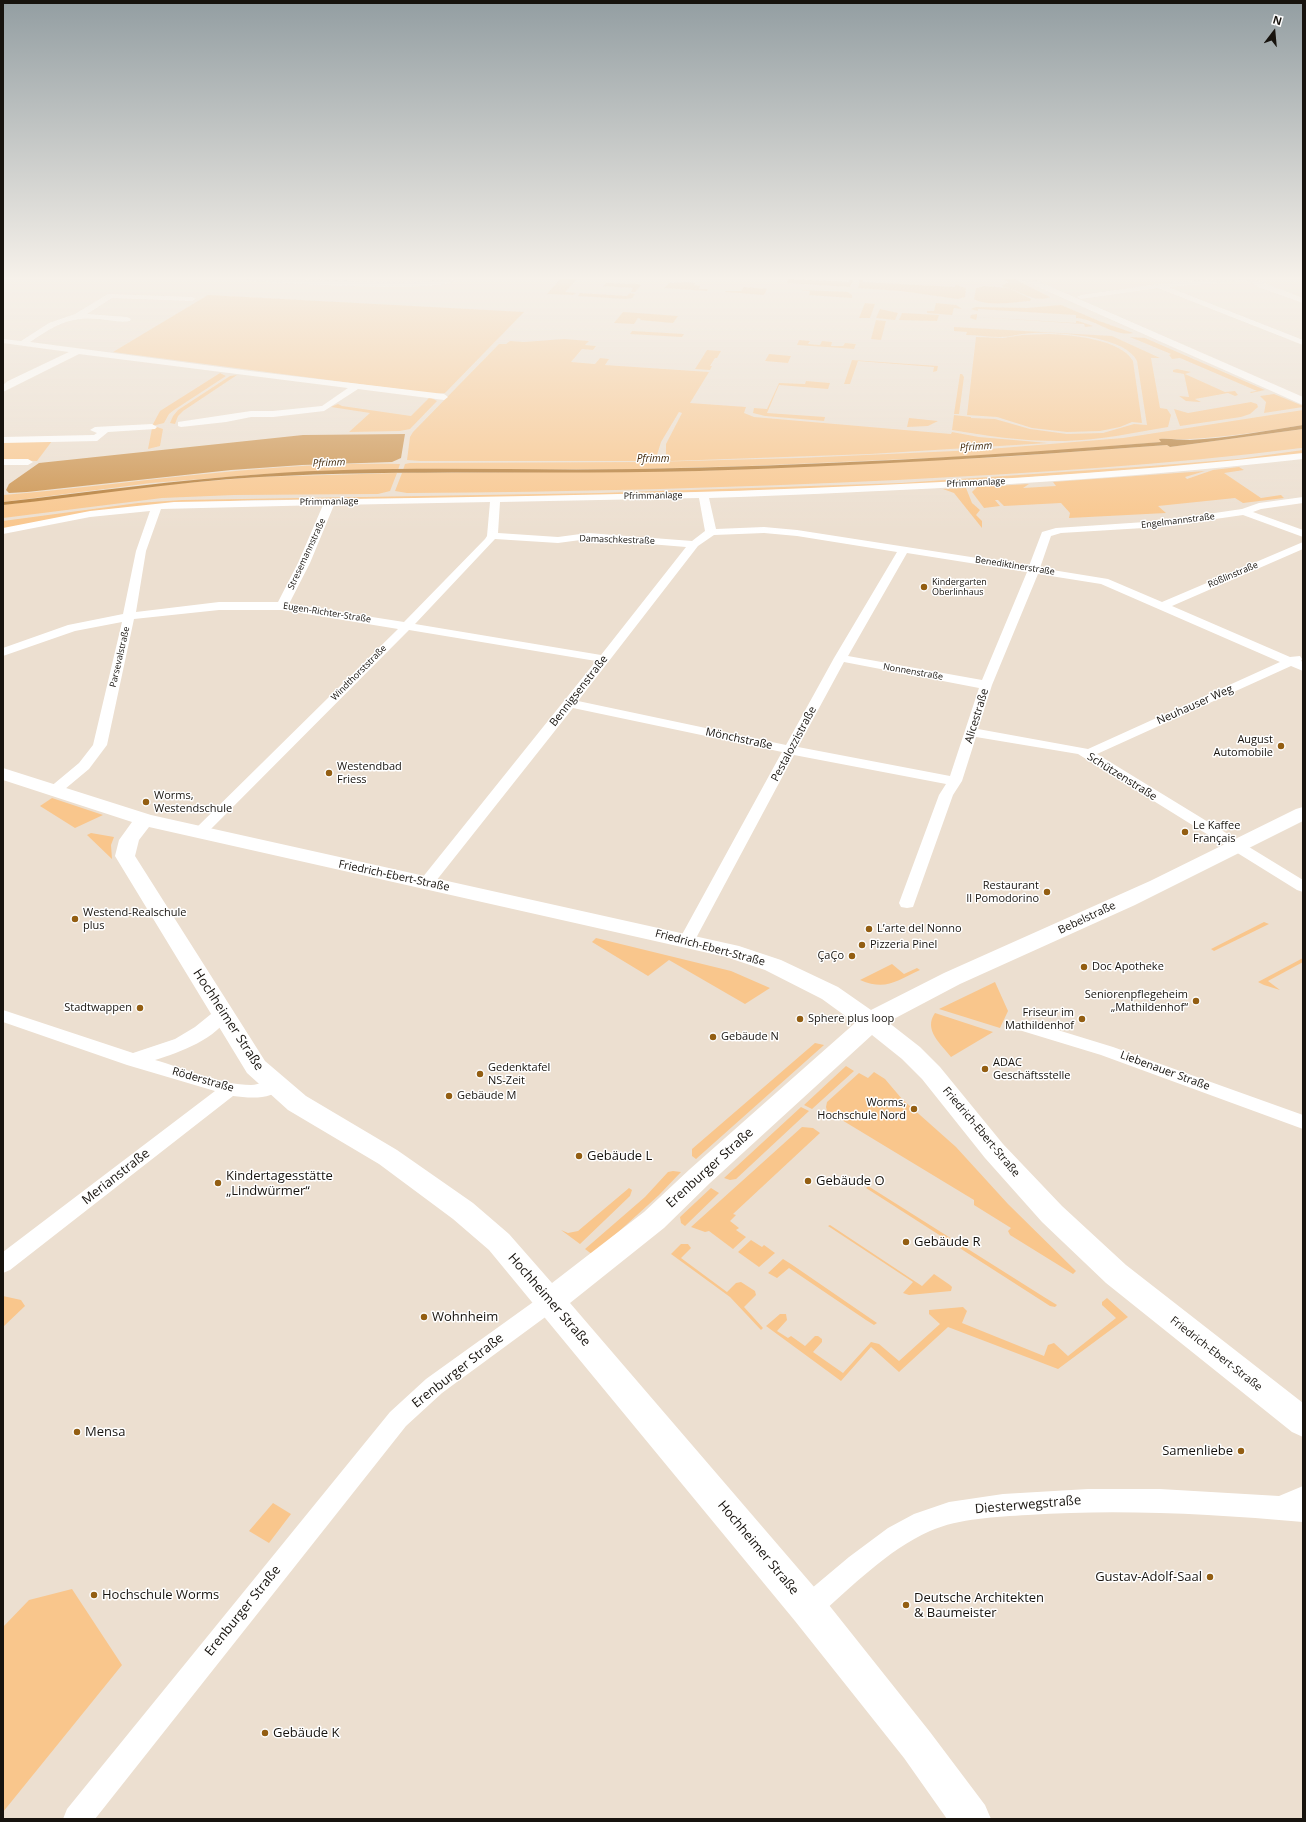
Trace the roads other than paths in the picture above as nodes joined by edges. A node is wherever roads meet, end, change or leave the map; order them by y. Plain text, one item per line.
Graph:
1 (49, 364) edge
2 (179, 364) edge
3 (1218, 364) edge
4 (1236, 364) edge
5 (7, 383) edge
6 (356, 387) junction
7 (3, 389) edge
8 (1303, 393) edge
9 (444, 397) dead end
10 (1303, 401) edge
11 (181, 424) dead end
12 (152, 427) dead end
13 (3, 440) edge
14 (1303, 456) edge
15 (3, 462) edge
16 (28, 462) dead end
17 (703, 495) junction
18 (495, 500) junction
19 (1303, 500) edge
20 (330, 502) junction
21 (157, 507) junction
22 (1244, 512) junction
23 (3, 531) edge
24 (711, 532) junction
25 (1051, 532) joint
26 (1303, 534) edge
27 (492, 536) junction
28 (694, 544) junction
29 (1303, 545) edge
30 (904, 549) junction
31 (1034, 569) junction
32 (282, 606) junction
33 (1162, 606) junction
34 (129, 616) junction
35 (408, 625) junction
36 (3, 652) edge
37 (1303, 656) edge
38 (840, 658) junction
39 (605, 659) junction
40 (1297, 664) edge
41 (986, 685) junction
42 (570, 703) junction
43 (972, 732) junction
44 (790, 750) junction
45 (1086, 754) junction
46 (3, 774) edge
47 (955, 781) junction
48 (54, 791) junction
49 (1303, 813) edge
50 (145, 820) junction
51 (199, 834) junction
52 (1236, 848) junction
53 (426, 883) junction
54 (1303, 887) edge
55 (907, 903) dead end
56 (687, 940) junction
57 (222, 1014) junction
58 (3, 1016) edge
59 (872, 1022) junction
60 (1025, 1026) dead end
61 (133, 1060) junction
62 (274, 1085) junction
63 (230, 1089) junction
64 (1303, 1122) edge
65 (3, 1264) edge
66 (551, 1301) junction
67 (1302, 1422) edge
68 (1303, 1498) edge
69 (1279, 1508) junction
70 (1303, 1510) edge
71 (808, 1608) junction
72 (77, 1819) edge
73 (971, 1819) edge

1 - 5 street
2 - 6 street
3 - 10 street
4 - 8 street
5 - 7 street
6 - 9 street
6 - 11 street
12 - 13 street
14 - 17 street, Pfrimmanlage
15 - 16 street
17 - 18 street, Pfrimmanlage
17 - 24 street
18 - 20 street, Pfrimmanlage
18 - 27 street
19 - 22 street, Engelmannstraße
20 - 21 street, Pfrimmanlage
20 - 32 street, Stresemannstraße
21 - 23 street, Pfrimmanlage
21 - 34 street, Parsevalstraße
22 - 25 street, Engelmannstraße
22 - 26 street
24 - 28 street, Bennigsenstraße
24 - 30 street, Benediktinerstraße
25 - 31 street, Alicestraße
27 - 28 street, Damaschkestraße
27 - 35 street, Windthorststraße
28 - 39 street, Bennigsenstraße
29 - 33 street, Rößlinstraße
30 - 31 street, Benediktinerstraße
30 - 38 street, Pestalozzistraße
31 - 33 street, Benediktinerstraße
31 - 41 street, Alicestraße
32 - 34 street, Eugen-Richter-Straße
32 - 35 street, Eugen-Richter-Straße
33 - 40 street, Benediktinerstraße
34 - 36 street, Eugen-Richter-Straße
34 - 48 street, Parsevalstraße
35 - 39 street, Eugen-Richter-Straße
35 - 51 street, Windthorststraße
37 - 40 street, Neuhauser Weg
38 - 41 street, Nonnenstraße
38 - 44 street, Pestalozzistraße
39 - 42 street, Bennigsenstraße
40 - 45 street, Neuhauser Weg
41 - 43 street, Alicestraße
42 - 44 street, Mönchstraße
42 - 53 street, Bennigsenstraße
43 - 45 street, Schützenstraße
43 - 47 street, Alicestraße
44 - 47 street, Mönchstraße
44 - 56 street, Pestalozzistraße
45 - 52 street, Schützenstraße
46 - 48 street
47 - 55 street, Alicestraße
48 - 50 street, Friedrich-Ebert-Straße
49 - 52 street, Bebelstraße
50 - 51 street, Friedrich-Ebert-Straße
50 - 57 street, Hochheimer Straße
51 - 53 street, Friedrich-Ebert-Straße
52 - 54 street, Schützenstraße
52 - 59 street, Bebelstraße
53 - 56 street, Friedrich-Ebert-Straße
56 - 59 street, Friedrich-Ebert-Straße
57 - 61 street, Röderstraße
57 - 62 street, Hochheimer Straße
58 - 61 street, Röderstraße
59 - 66 street, Erenburger Straße
59 - 67 street, Friedrich-Ebert-Straße
60 - 64 street, Liebenauer Straße
61 - 63 street, Röderstraße
62 - 63 street, Röderstraße
62 - 66 street, Hochheimer Straße
63 - 65 street, Merianstraße
66 - 71 street, Hochheimer Straße
66 - 72 street, Erenburger Straße
68 - 69 street, Diesterwegstraße
69 - 70 street, Diesterwegstraße
69 - 71 street, Diesterwegstraße
71 - 73 street, Hochheimer Straße

